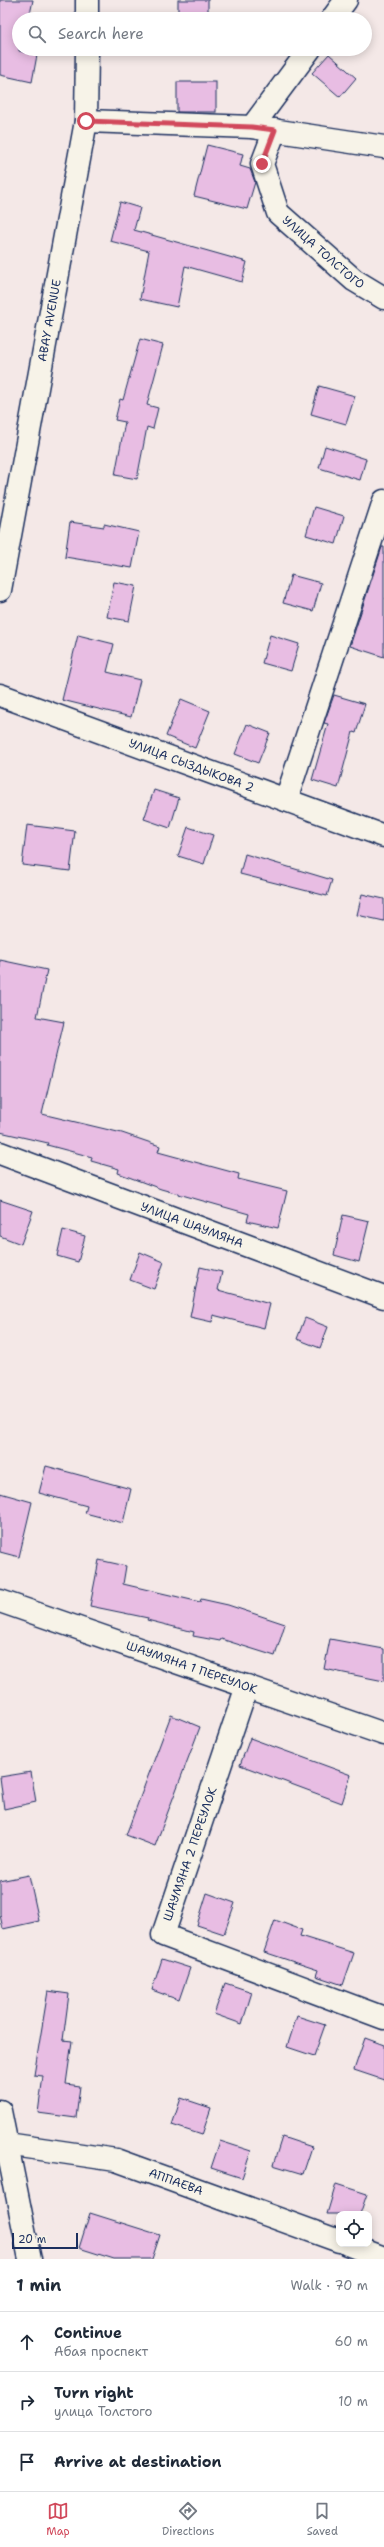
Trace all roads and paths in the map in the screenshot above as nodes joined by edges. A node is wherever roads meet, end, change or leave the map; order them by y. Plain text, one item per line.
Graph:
1 (87, 0) edge
2 (346, 0) edge
3 (87, 12) edge
4 (337, 12) edge
5 (87, 56) edge
6 (305, 56) edge
7 (86, 121) junction
8 (252, 127) junction
9 (275, 130) junction
10 (384, 147) edge
11 (384, 298) edge
12 (384, 501) edge
13 (380, 526) edge
14 (0, 590) edge
15 (0, 694) edge
16 (286, 800) junction
17 (384, 836) edge
18 (0, 1153) edge
19 (384, 1297) edge
20 (0, 1601) edge
21 (247, 1686) junction
22 (384, 1734) edge
23 (384, 2018) edge
24 (0, 2111) edge
25 (7, 2144) junction
26 (336, 2240) edge
27 (355, 2247) edge
28 (384, 2258) edge
29 (30, 2259) edge

1 - 3 street
2 - 4 street
5 - 7 street, ABAY AVENUE
6 - 8 street
7 - 8 street
7 - 14 street, ABAY AVENUE
8 - 9 street
9 - 10 street
9 - 11 street, УЛИЦА ТОЛСТОГО
12 - 13 street
13 - 16 street
15 - 16 street, УЛИЦА СЫЗДЫКОВА 2
16 - 17 street, УЛИЦА СЫЗДЫКОВА 2
18 - 19 street, УЛИЦА ШАУМЯНА
20 - 21 street, ШАУМЯНА 1 ПЕРЕУЛОК
21 - 22 street, ШАУМЯНА 1 ПЕРЕУЛОК
21 - 23 street, ШАУМЯНА 2 ПЕРЕУЛОК
24 - 25 street
25 - 26 street, АППАЕВА
25 - 29 street
27 - 28 street

